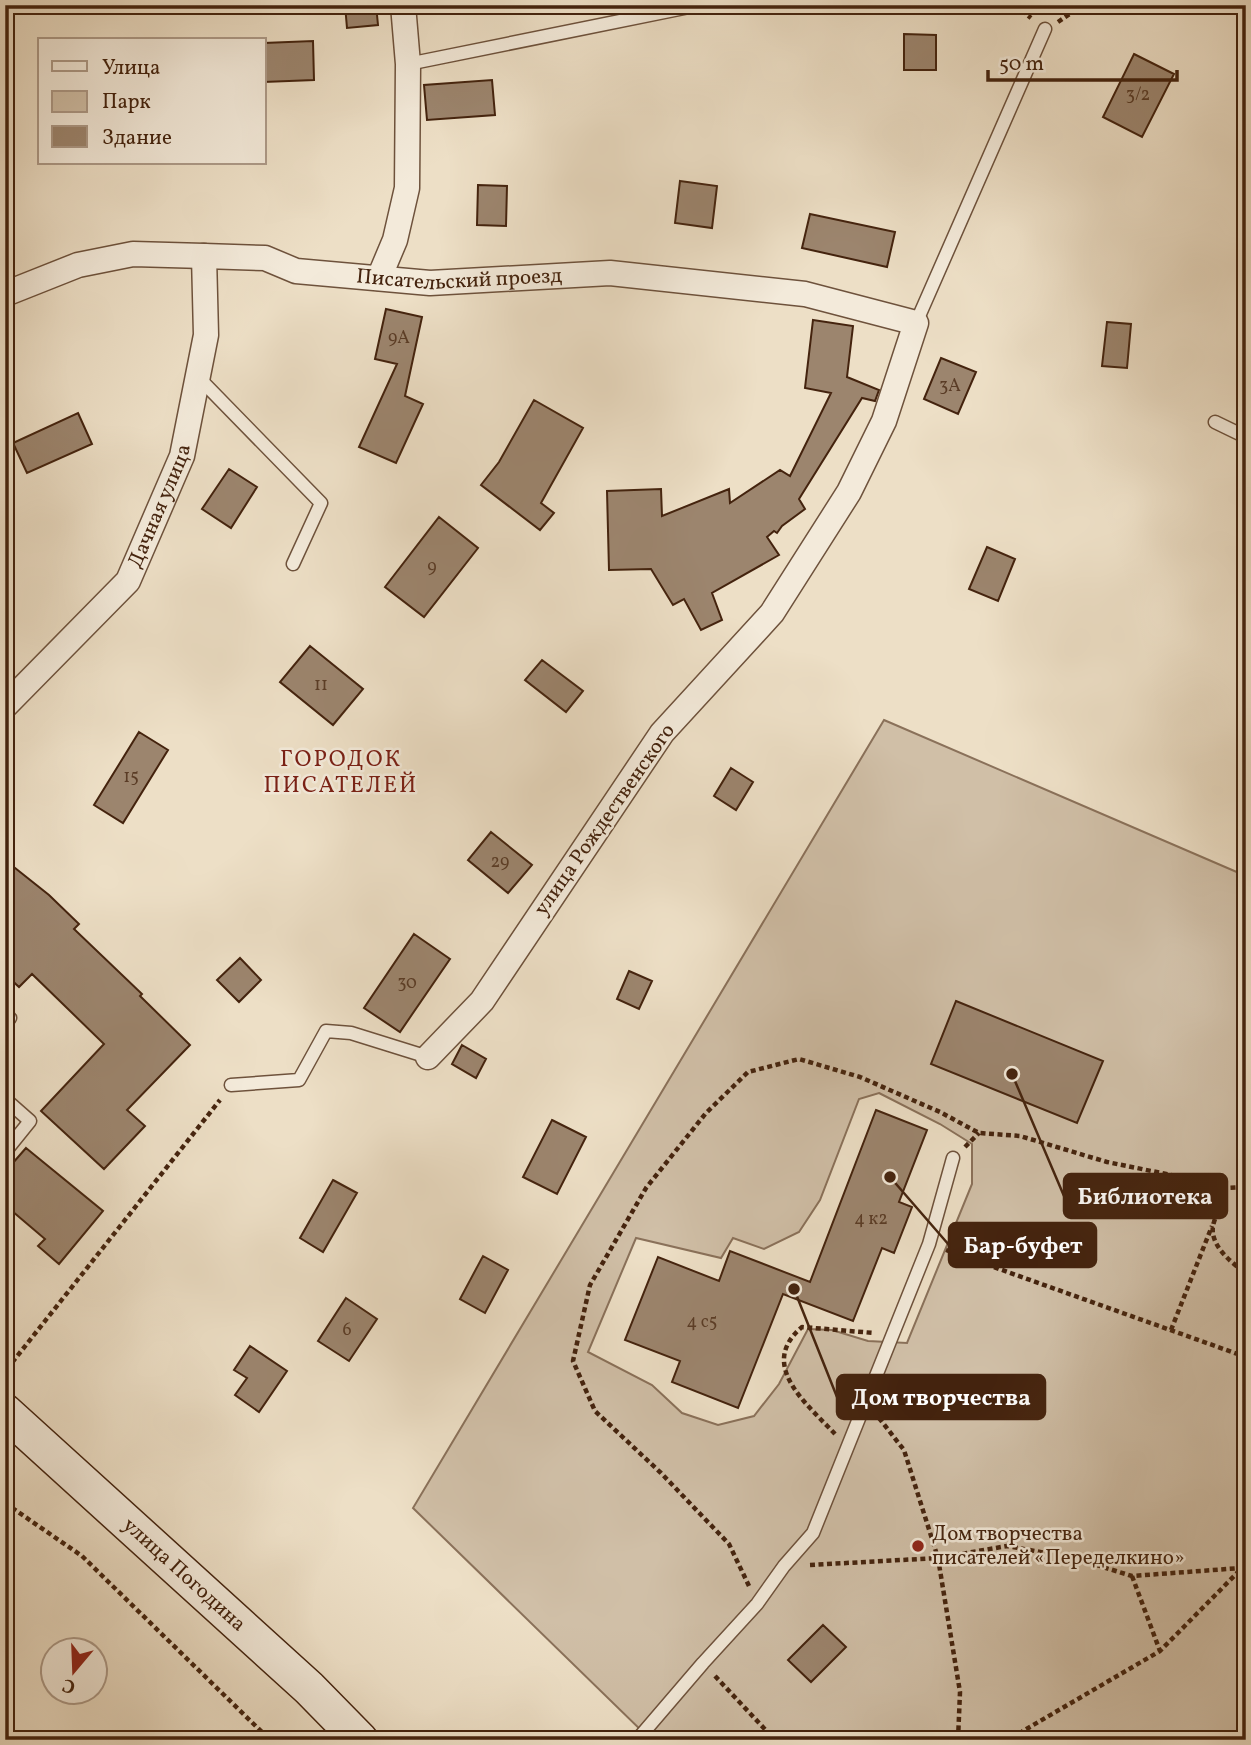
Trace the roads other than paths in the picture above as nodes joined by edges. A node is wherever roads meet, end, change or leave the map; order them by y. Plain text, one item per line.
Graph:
1 (402, 5) edge
2 (699, 5) edge
3 (1045, 30) road end
4 (408, 64) junction
5 (204, 256) junction
6 (379, 278) junction
7 (5, 294) edge
8 (916, 323) junction
9 (198, 376) junction
10 (1215, 422) dead end
11 (1246, 437) edge
12 (293, 564) dead end
13 (5, 706) edge
14 (428, 1057) joint
15 (231, 1085) road end
16 (5, 1099) edge
17 (5, 1152) edge
18 (953, 1158) dead end
19 (5, 1412) edge
20 (360, 1740) edge
21 (638, 1740) edge

1 - 4 street
2 - 4 lane
3 - 8 lane
4 - 6 street
5 - 6 street, Писательский проезд
5 - 7 street, Писательский проезд
5 - 9 street, Дачная улица
6 - 8 street, Писательский проезд
8 - 14 street, улица Рождественского
9 - 12 lane
9 - 13 street, Дачная улица
10 - 11 lane
14 - 15 lane
16 - 17 lane
18 - 21 lane
19 - 20 main road, улица Погодина

